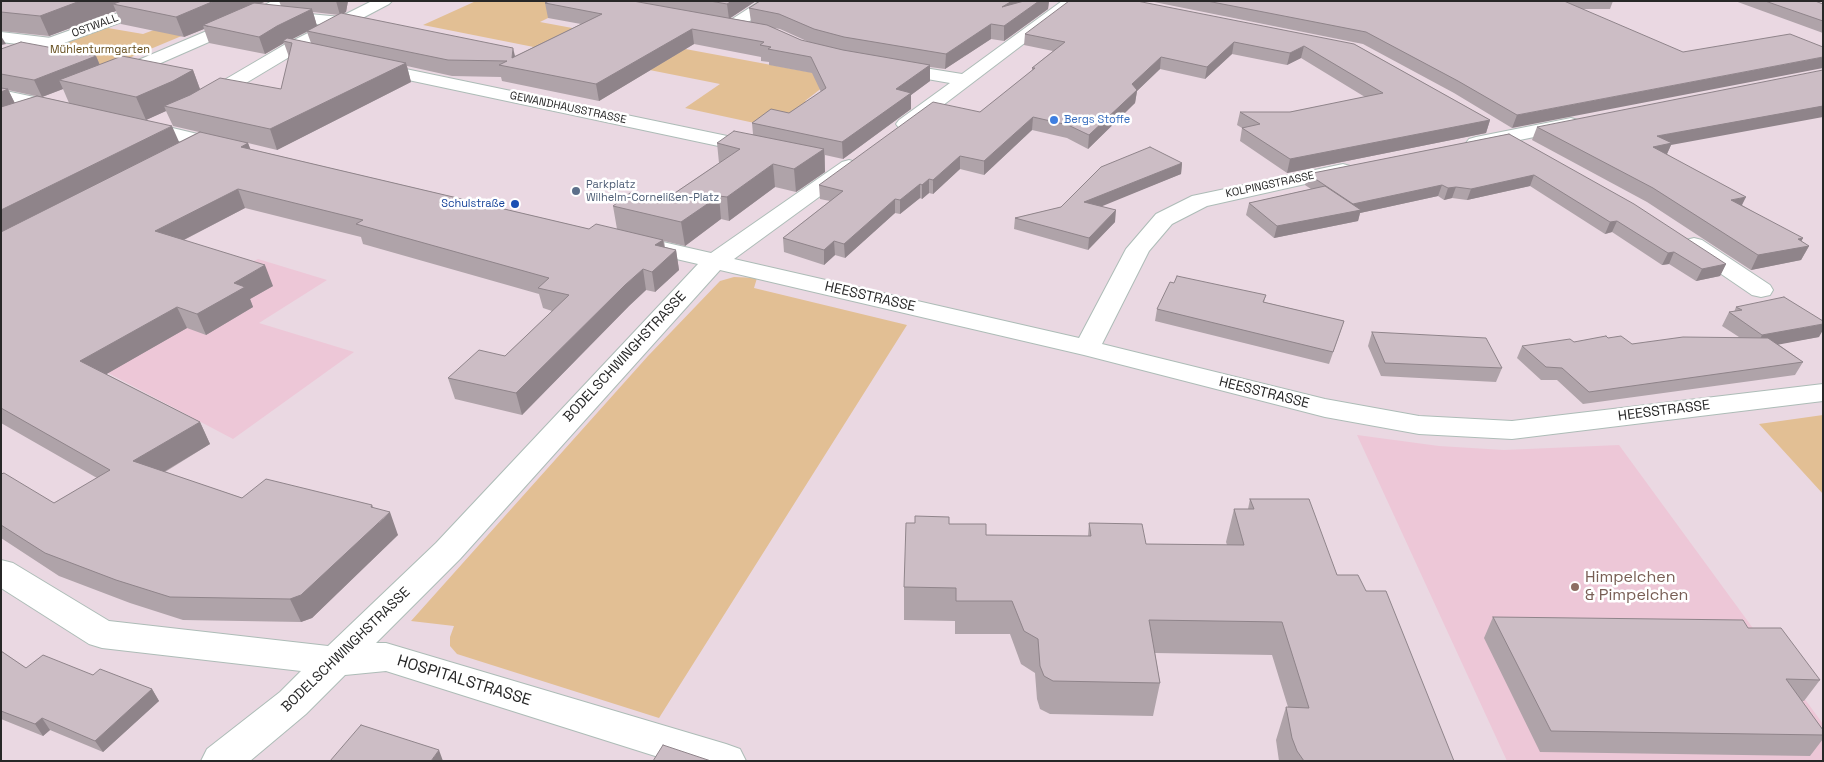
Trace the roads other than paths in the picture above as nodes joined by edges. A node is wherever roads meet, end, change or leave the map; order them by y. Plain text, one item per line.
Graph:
1 (284, 1) edge
2 (384, 1) edge
3 (771, 1) edge
4 (1072, 1) edge
5 (154, 4) edge
6 (260, 14) junction
7 (341, 22) junction
8 (712, 23) edge
9 (732, 26) junction
10 (757, 31) edge
11 (1, 37) edge
12 (51, 43) junction
13 (290, 49) junction
14 (316, 55) edge
15 (1, 61) edge
16 (351, 62) edge
17 (880, 65) edge
18 (963, 80) junction
19 (104, 81) edge
20 (70, 94) edge
21 (1, 95) edge
22 (44, 105) junction
23 (190, 109) edge
24 (82, 113) edge
25 (174, 117) edge
26 (10, 118) edge
27 (1593, 119) edge
28 (120, 122) edge
29 (1485, 123) edge
30 (148, 128) junction
31 (893, 134) edge
32 (1509, 137) junction
33 (204, 141) junction
34 (1462, 146) edge
35 (242, 150) edge
36 (772, 152) edge
37 (1534, 152) edge
38 (178, 155) edge
39 (819, 162) edge
40 (1358, 167) edge
41 (1679, 236) edge
42 (626, 240) edge
43 (714, 262) junction
44 (1761, 290) dead end
45 (1087, 348) junction
46 (1823, 392) edge
47 (1, 572) edge
48 (337, 661) junction
49 (221, 761) edge
50 (726, 761) edge

1 - 6 street
2 - 7 street
3 - 9 street
4 - 18 street
5 - 12 street, OSTWALL
6 - 7 street
6 - 19 street
7 - 13 street
8 - 9 street
9 - 10 street
11 - 12 street
12 - 15 street, OSTWALL
13 - 14 street
13 - 23 street
16 - 36 street, GEWANDHAUSSTRASSE
17 - 18 street
18 - 31 street
20 - 22 street
21 - 22 street
22 - 24 street
22 - 26 street
25 - 30 street
27 - 32 street
28 - 30 street
29 - 32 street
30 - 33 street
32 - 34 street
32 - 37 street
33 - 35 street
33 - 38 street
39 - 43 street, BODELSCHWINGHSTRASSE
40 - 45 street, KOLPINGSTRASSE
41 - 44 street
42 - 43 street
43 - 45 street, HEESSTRASSE
43 - 48 street, BODELSCHWINGHSTRASSE
45 - 46 street, HEESSTRASSE
47 - 48 street, HOSPITALSTRASSE
48 - 49 street, BODELSCHWINGHSTRASSE
48 - 50 street, HOSPITALSTRASSE

